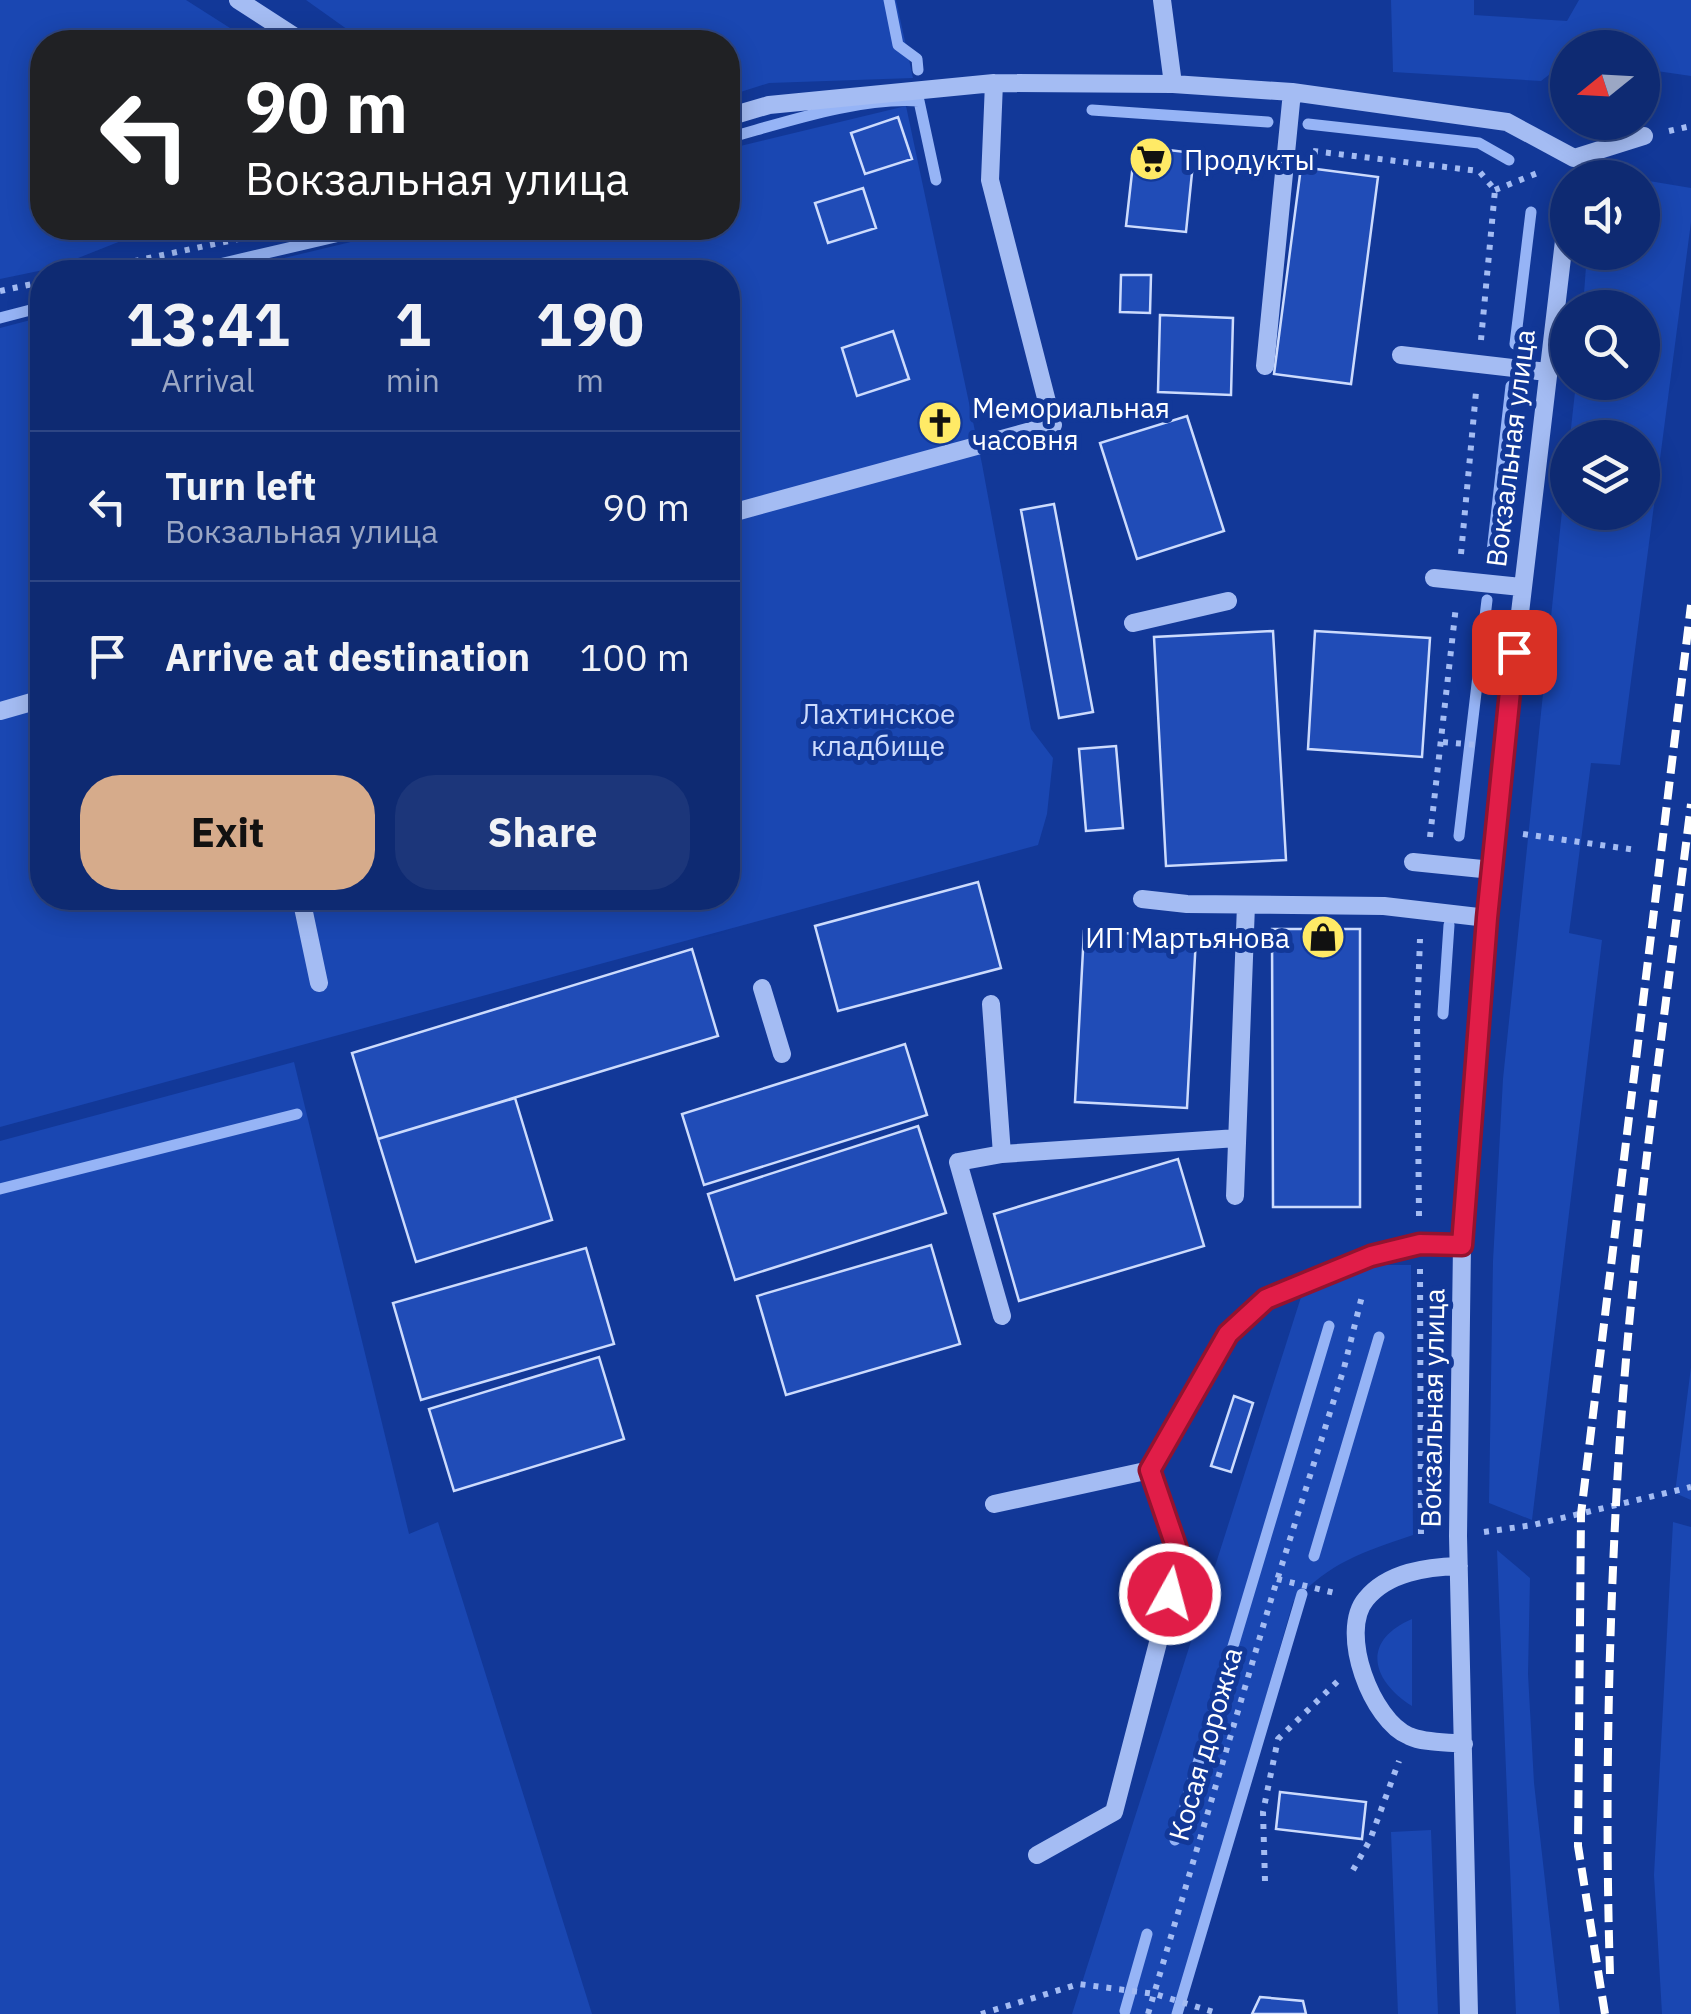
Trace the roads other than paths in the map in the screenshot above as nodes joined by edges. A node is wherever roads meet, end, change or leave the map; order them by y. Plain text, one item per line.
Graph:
1 (238, 0) edge
2 (1162, 0) edge
3 (284, 30) edge
4 (994, 83) junction
5 (1172, 84) junction
6 (1292, 92) junction
7 (740, 113) edge
8 (1631, 140) edge
9 (1574, 158) joint
10 (1560, 270) edge
11 (1401, 355) dead end
12 (1266, 366) dead end
13 (1547, 372) junction
14 (740, 511) edge
15 (1434, 578) dead end
16 (1521, 587) junction
17 (1228, 600) dead end
18 (1132, 623) dead end
19 (30, 702) edge
20 (0, 711) edge
21 (1420, 862) road end
22 (1492, 870) junction
23 (1142, 900) dead end
24 (1246, 905) junction
25 (304, 910) edge
26 (1487, 918) junction
27 (320, 984) dead end
28 (762, 988) dead end
29 (991, 1004) dead end
30 (782, 1054) dead end
31 (1238, 1138) junction
32 (1002, 1154) junction
33 (1235, 1196) dead end
34 (1462, 1245) junction
35 (1002, 1316) dead end
36 (1150, 1470) junction
37 (994, 1504) dead end
38 (1459, 1566) junction
39 (1464, 1744) junction
40 (1037, 1855) dead end
41 (1470, 2014) edge

1 - 3 street
2 - 5 street
4 - 5 street
4 - 7 street
4 - 14 street
5 - 6 street
6 - 9 street
6 - 12 street
8 - 9 street
10 - 13 street, Вокзальная улица
11 - 13 street
13 - 16 street, Вокзальная улица
15 - 16 street
16 - 22 street, Вокзальная улица
17 - 18 street
19 - 20 street
21 - 22 street
22 - 26 street, Вокзальная улица
23 - 24 street
24 - 26 street
24 - 31 street
25 - 27 street
26 - 34 street, Вокзальная улица
28 - 30 street
29 - 32 street
31 - 32 street
31 - 33 street
32 - 35 street
34 - 36 street
34 - 38 street, Вокзальная улица
36 - 37 street
36 - 40 street
38 - 39 street, Вокзальная улица
38 - 39 street
39 - 41 street, Вокзальная улица

